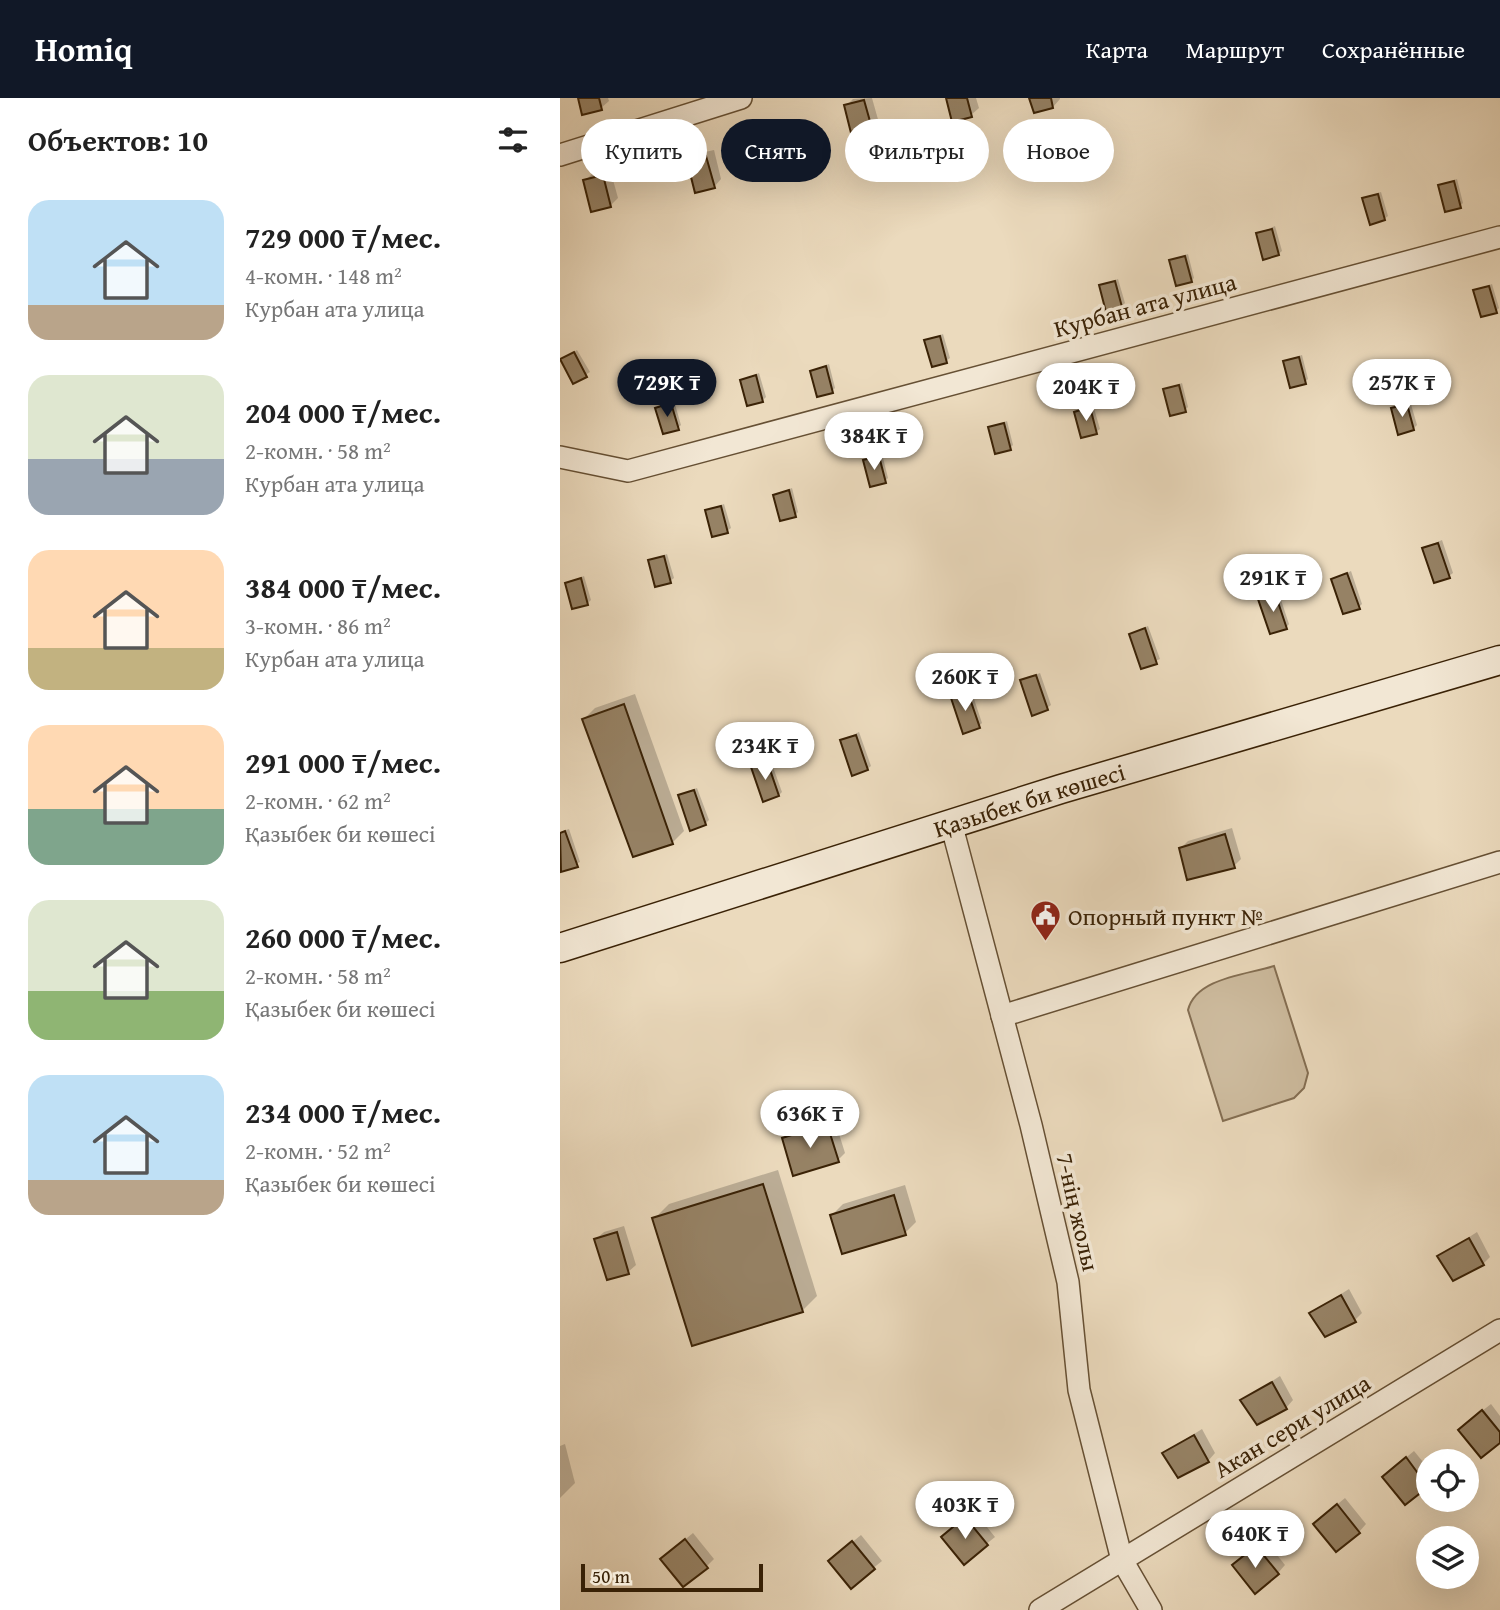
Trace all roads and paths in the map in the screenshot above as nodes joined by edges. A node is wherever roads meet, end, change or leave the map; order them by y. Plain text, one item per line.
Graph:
1 (741, 98) edge
2 (560, 155) edge
3 (1500, 237) edge
4 (560, 457) edge
5 (1500, 660) edge
6 (951, 823) junction
7 (1500, 862) edge
8 (560, 948) edge
9 (1002, 1016) junction
10 (1500, 1330) edge
11 (1122, 1560) junction
12 (1040, 1610) edge
13 (1151, 1610) edge

1 - 2 street
3 - 4 street, Курбан ата улица
5 - 6 main road, Қазыбек би көшесі
6 - 8 main road, Қазыбек би көшесі
6 - 9 street, 7-нің жолы
7 - 9 street
9 - 11 street, 7-нің жолы
10 - 11 street, Акан сери улица
11 - 12 street, Акан сери улица
11 - 13 street, 7-нің жолы

